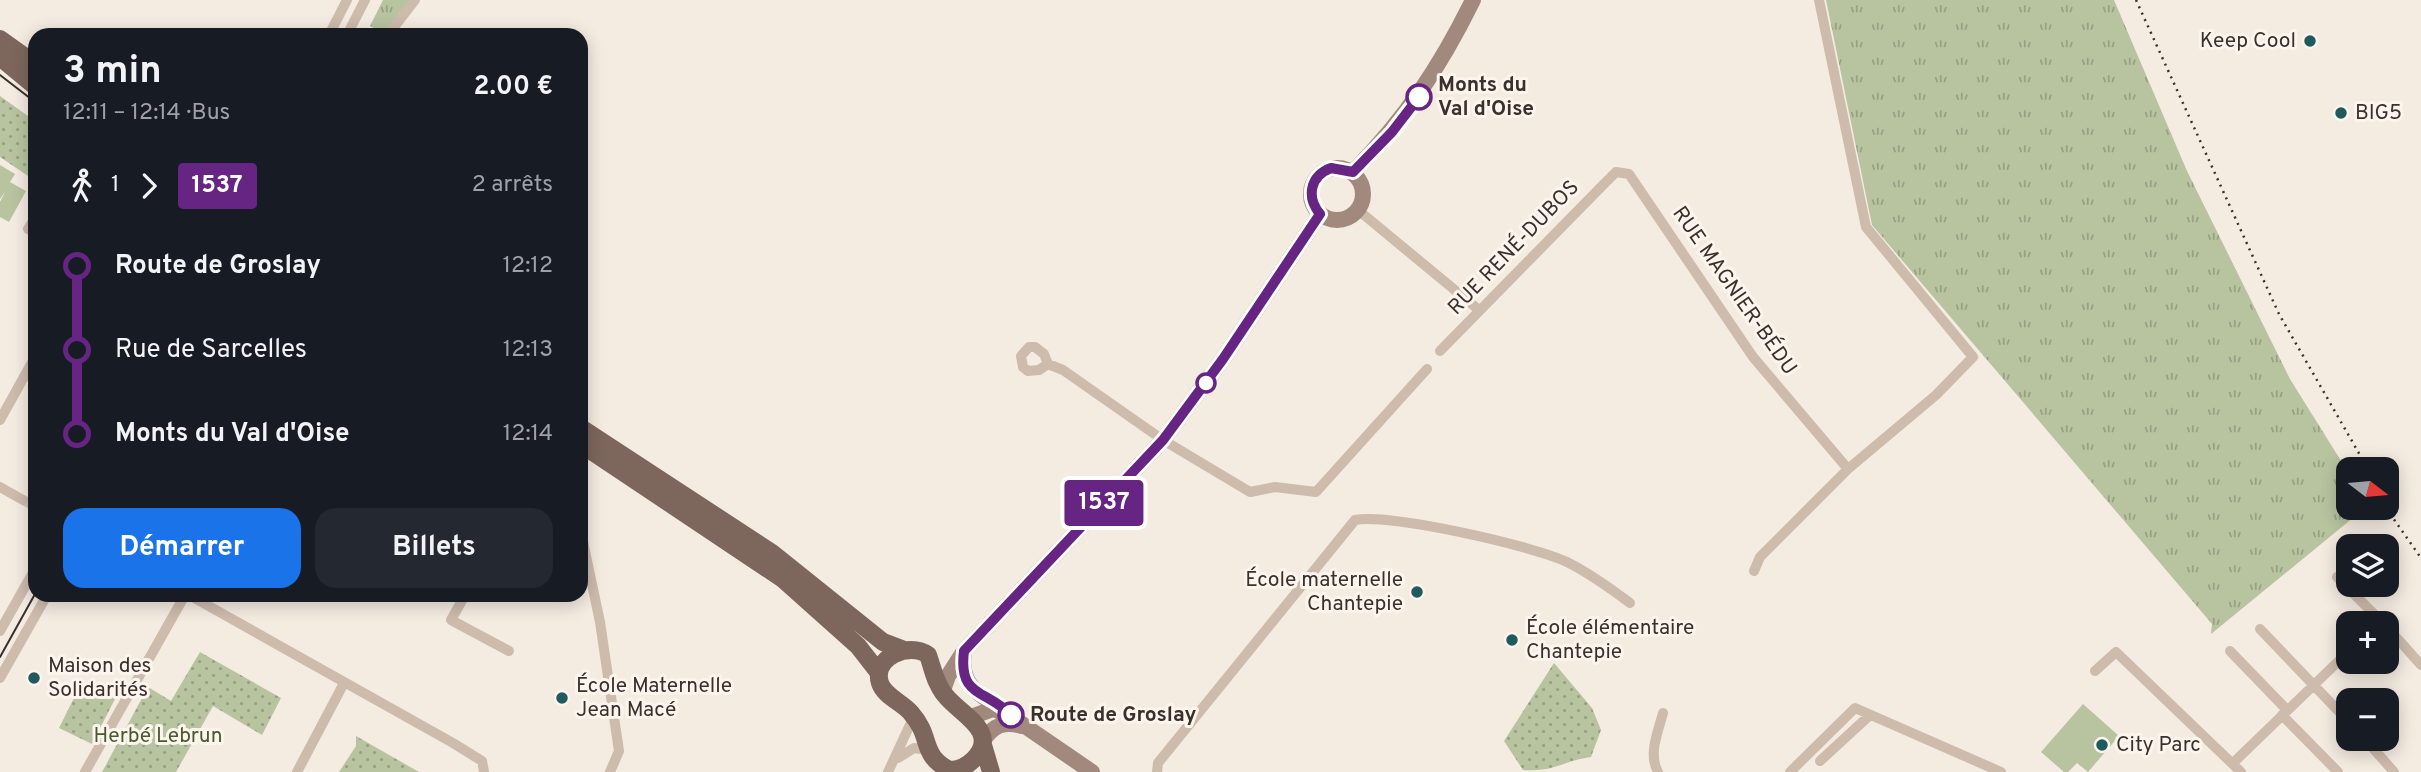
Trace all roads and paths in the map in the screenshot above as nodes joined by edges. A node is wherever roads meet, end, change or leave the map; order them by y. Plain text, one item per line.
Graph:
1 (347, 0) edge
2 (365, 0) edge
3 (415, 0) edge
4 (1471, 0) edge
5 (1819, 0) edge
6 (333, 28) edge
7 (351, 28) edge
8 (393, 28) edge
9 (0, 33) edge
10 (0, 39) edge
11 (28, 50) edge
12 (0, 54) edge
13 (28, 60) edge
14 (28, 72) edge
15 (28, 80) edge
16 (1353, 172) junction
17 (1616, 172) joint
18 (1358, 210) junction
19 (1320, 214) junction
20 (1479, 310) junction
21 (1440, 352) dead end
22 (1048, 364) dead end
23 (28, 369) edge
24 (1427, 369) dead end
25 (0, 419) edge
26 (588, 434) edge
27 (1163, 440) junction
28 (588, 449) edge
29 (1848, 469) junction
30 (0, 487) edge
31 (23, 500) tunnel mouth
32 (588, 565) edge
33 (1754, 571) dead end
34 (28, 581) edge
35 (2357, 597) edge
36 (43, 602) edge
37 (183, 602) edge
38 (199, 602) edge
39 (461, 602) edge
40 (1630, 603) dead end
41 (2370, 611) edge
42 (2260, 629) dead end
43 (0, 631) edge
44 (2399, 641) edge
45 (904, 650) junction
46 (509, 651) dead end
47 (964, 651) junction
48 (2230, 651) dead end
49 (926, 653) junction
50 (2336, 664) edge
51 (2421, 665) edge
52 (2095, 671) dead end
53 (879, 673) junction
54 (0, 678) edge
55 (344, 683) junction
56 (2315, 684) junction
57 (942, 693) junction
58 (2336, 708) edge
59 (1663, 713) dead end
60 (2284, 713) junction
61 (1870, 715) junction
62 (915, 716) junction
63 (968, 718) junction
64 (1017, 720) junction
65 (983, 743) junction
66 (929, 750) junction
67 (2375, 751) edge
68 (1820, 761) dead end
69 (2232, 763) junction
70 (891, 769) edge
71 (952, 771) edge
72 (85, 772) edge
73 (297, 772) edge
74 (484, 772) edge
75 (610, 772) edge
76 (992, 772) edge
77 (1092, 772) edge
78 (1157, 772) edge
79 (1658, 772) edge
80 (1790, 772) edge
81 (2000, 772) edge
82 (2241, 772) edge
83 (2338, 772) edge
84 (2394, 772) edge

1 - 6 street
2 - 7 street
3 - 8 street
4 - 16 main road
5 - 29 street
9 - 11 main road
10 - 13 main road
12 - 14 main road
12 - 15 main road
16 - 18 main road
16 - 19 main road
17 - 20 street, RUE RENÉ-DUBOS
17 - 29 street, RUE MAGNIER-BÉDU
18 - 19 main road
18 - 20 street
19 - 27 main road
20 - 21 street, RUE RENÉ-DUBOS
22 - 27 street
23 - 25 street
24 - 27 street
26 - 45 main road
27 - 47 main road
28 - 53 main road
29 - 33 street
30 - 31 street
32 - 75 street
34 - 43 street
35 - 41 street
36 - 54 street
37 - 72 street
38 - 55 street
39 - 46 street
40 - 78 street
42 - 56 street
44 - 51 street
45 - 49 main road
45 - 53 main road
47 - 49 main road
47 - 57 main road
47 - 64 main road
48 - 60 street
49 - 57 main road
50 - 56 street
52 - 69 street
53 - 62 main road
55 - 73 street
55 - 74 street
56 - 58 street
56 - 60 street
57 - 63 main road
59 - 79 street
60 - 69 street
60 - 83 street
61 - 68 street
61 - 80 street
61 - 81 street
62 - 66 main road
62 - 70 street
63 - 64 main road
63 - 65 main road
64 - 65 main road
64 - 77 main road
65 - 71 main road
65 - 76 main road
66 - 70 street
66 - 71 main road
67 - 84 street
69 - 82 street

